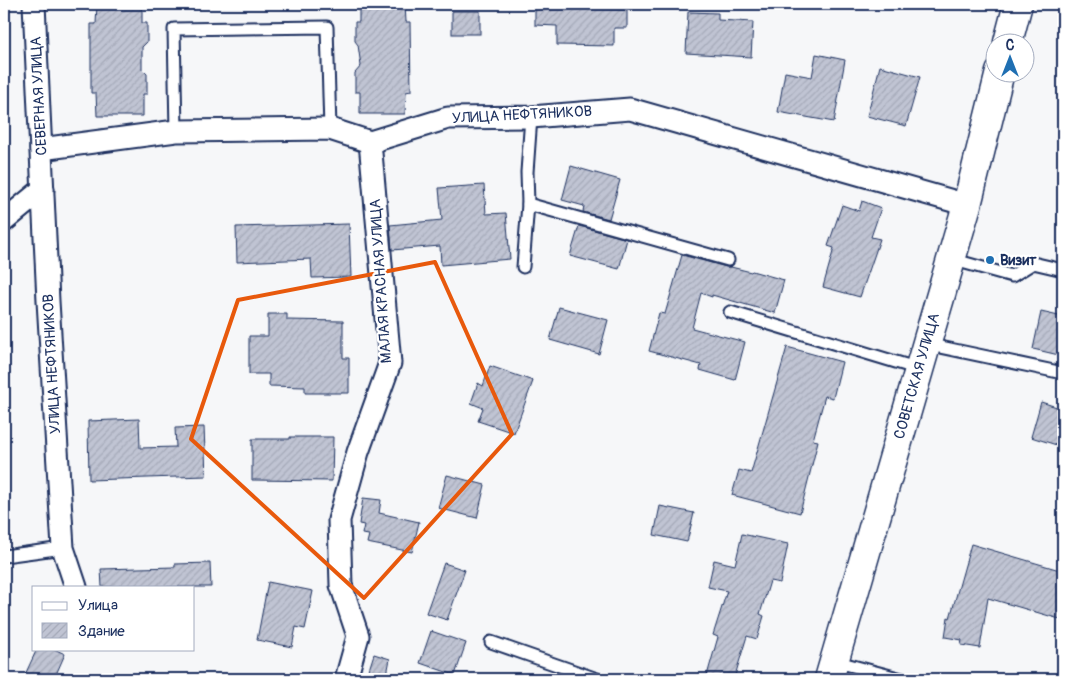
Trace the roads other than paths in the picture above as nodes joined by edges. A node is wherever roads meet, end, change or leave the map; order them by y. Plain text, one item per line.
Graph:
1 (34, 4) edge
2 (1018, 4) edge
3 (1011, 32) edge
4 (998, 82) edge
5 (531, 117) junction
6 (330, 129) junction
7 (176, 131) junction
8 (370, 142) junction
9 (41, 149) junction
10 (43, 189) junction
11 (528, 204) junction
12 (967, 205) junction
13 (4, 221) edge
14 (728, 260) dead end
15 (951, 260) junction
16 (523, 268) dead end
17 (1063, 270) edge
18 (730, 312) dead end
19 (923, 356) junction
20 (1063, 373) edge
21 (64, 548) junction
22 (4, 556) edge
23 (76, 586) edge
24 (491, 642) dead end
25 (832, 670) edge
26 (346, 679) edge
27 (597, 679) edge
28 (902, 679) edge

1 - 9 street, СЕВЕРНАЯ УЛИЦА
2 - 3 street
4 - 12 street, СОВЕТСКАЯ УЛИЦА
5 - 8 street, УЛИЦА НЕФТЯНИКОВ
5 - 11 lane
5 - 12 street, УЛИЦА НЕФТЯНИКОВ
6 - 7 street
6 - 7 lane
6 - 8 street
7 - 9 street
8 - 26 street, МАЛАЯ КРАСНАЯ УЛИЦА
9 - 10 street, СЕВЕРНАЯ УЛИЦА
10 - 13 street
10 - 21 street, УЛИЦА НЕФТЯНИКОВ
11 - 14 lane
11 - 16 lane
12 - 15 street, СОВЕТСКАЯ УЛИЦА
15 - 17 lane
15 - 19 street, СОВЕТСКАЯ УЛИЦА
18 - 19 lane
19 - 20 lane
19 - 25 street, СОВЕТСКАЯ УЛИЦА
21 - 22 lane
21 - 23 street, УЛИЦА НЕФТЯНИКОВ
24 - 27 lane
25 - 28 lane

